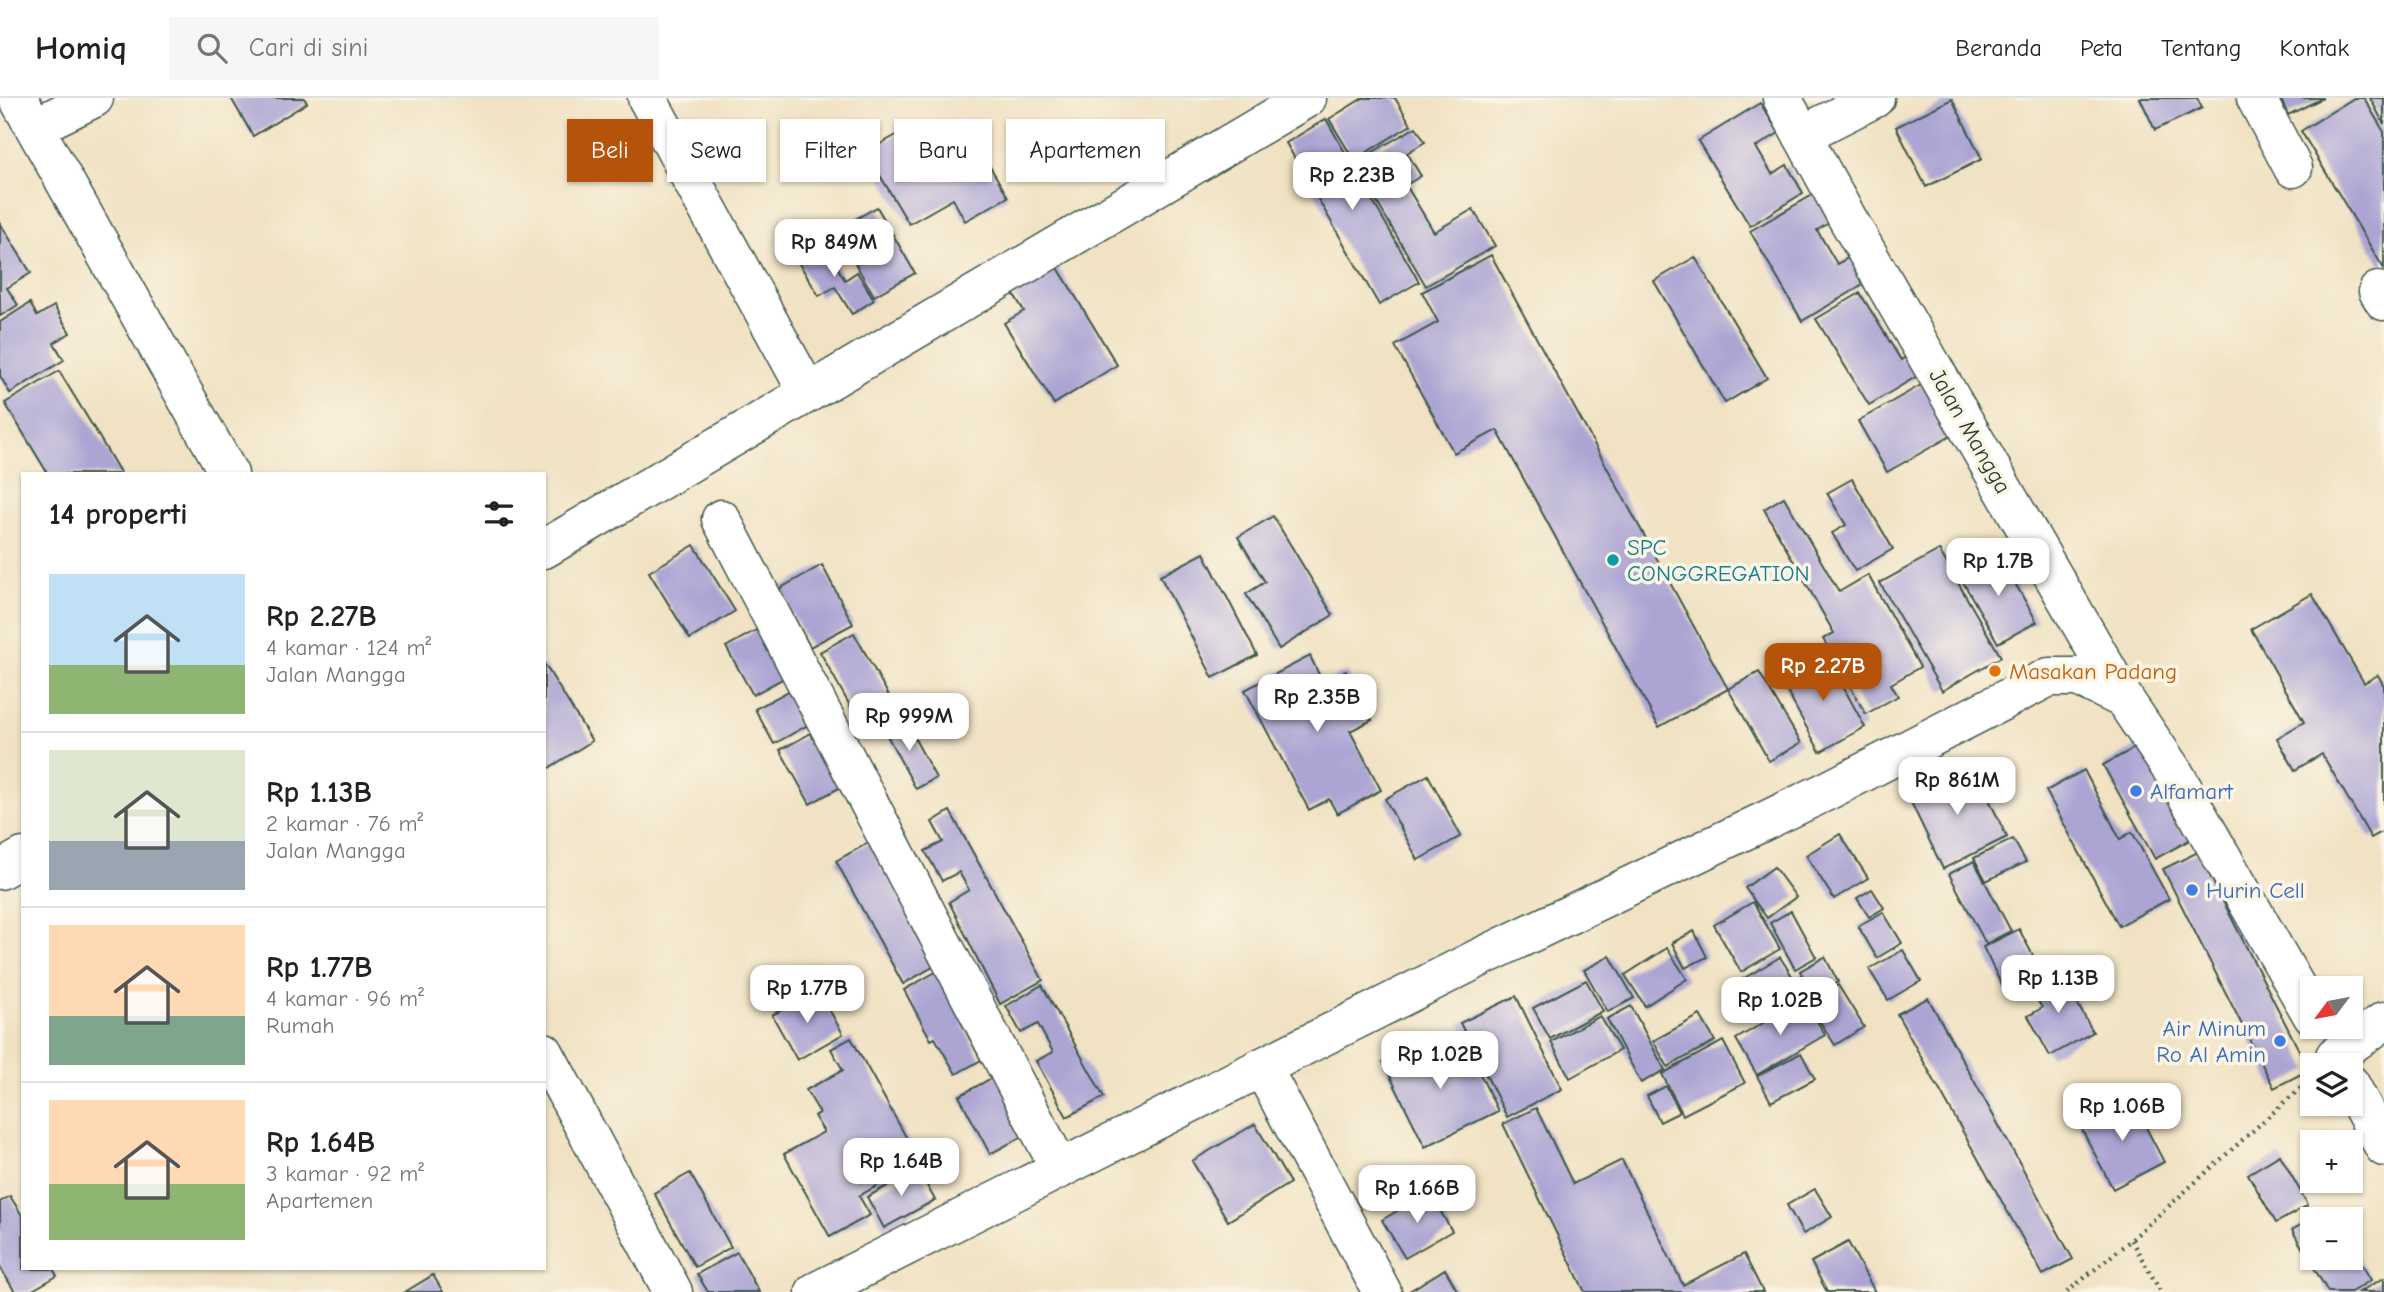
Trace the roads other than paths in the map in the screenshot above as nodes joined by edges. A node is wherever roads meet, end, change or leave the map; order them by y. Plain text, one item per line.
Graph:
1 (94, 98) edge
2 (647, 98) edge
3 (1782, 98) edge
4 (1875, 98) edge
5 (2256, 98) edge
6 (1283, 104) edge
7 (27, 112) edge
8 (1802, 135) junction
9 (2293, 168) dead end
10 (808, 393) junction
11 (228, 472) edge
12 (721, 519) dead end
13 (546, 548) edge
14 (2124, 699) junction
15 (21, 858) edge
16 (0, 870) edge
17 (2300, 994) edge
18 (2384, 1021) edge
19 (2343, 1053) edge
20 (546, 1056) edge
21 (1262, 1067) junction
22 (2363, 1113) edge
23 (2384, 1147) edge
24 (1060, 1169) junction
25 (673, 1292) edge
26 (816, 1292) edge
27 (1382, 1292) edge

1 - 7 street
2 - 10 street
3 - 8 street, Jalan Mangga
4 - 8 street
5 - 9 street
6 - 10 street
7 - 11 street
8 - 14 street, Jalan Mangga
10 - 13 street
12 - 24 street
14 - 17 street, Jalan Mangga
14 - 21 street
15 - 16 street
18 - 19 street
20 - 25 street
21 - 24 street
21 - 27 street
22 - 23 street
24 - 26 street

